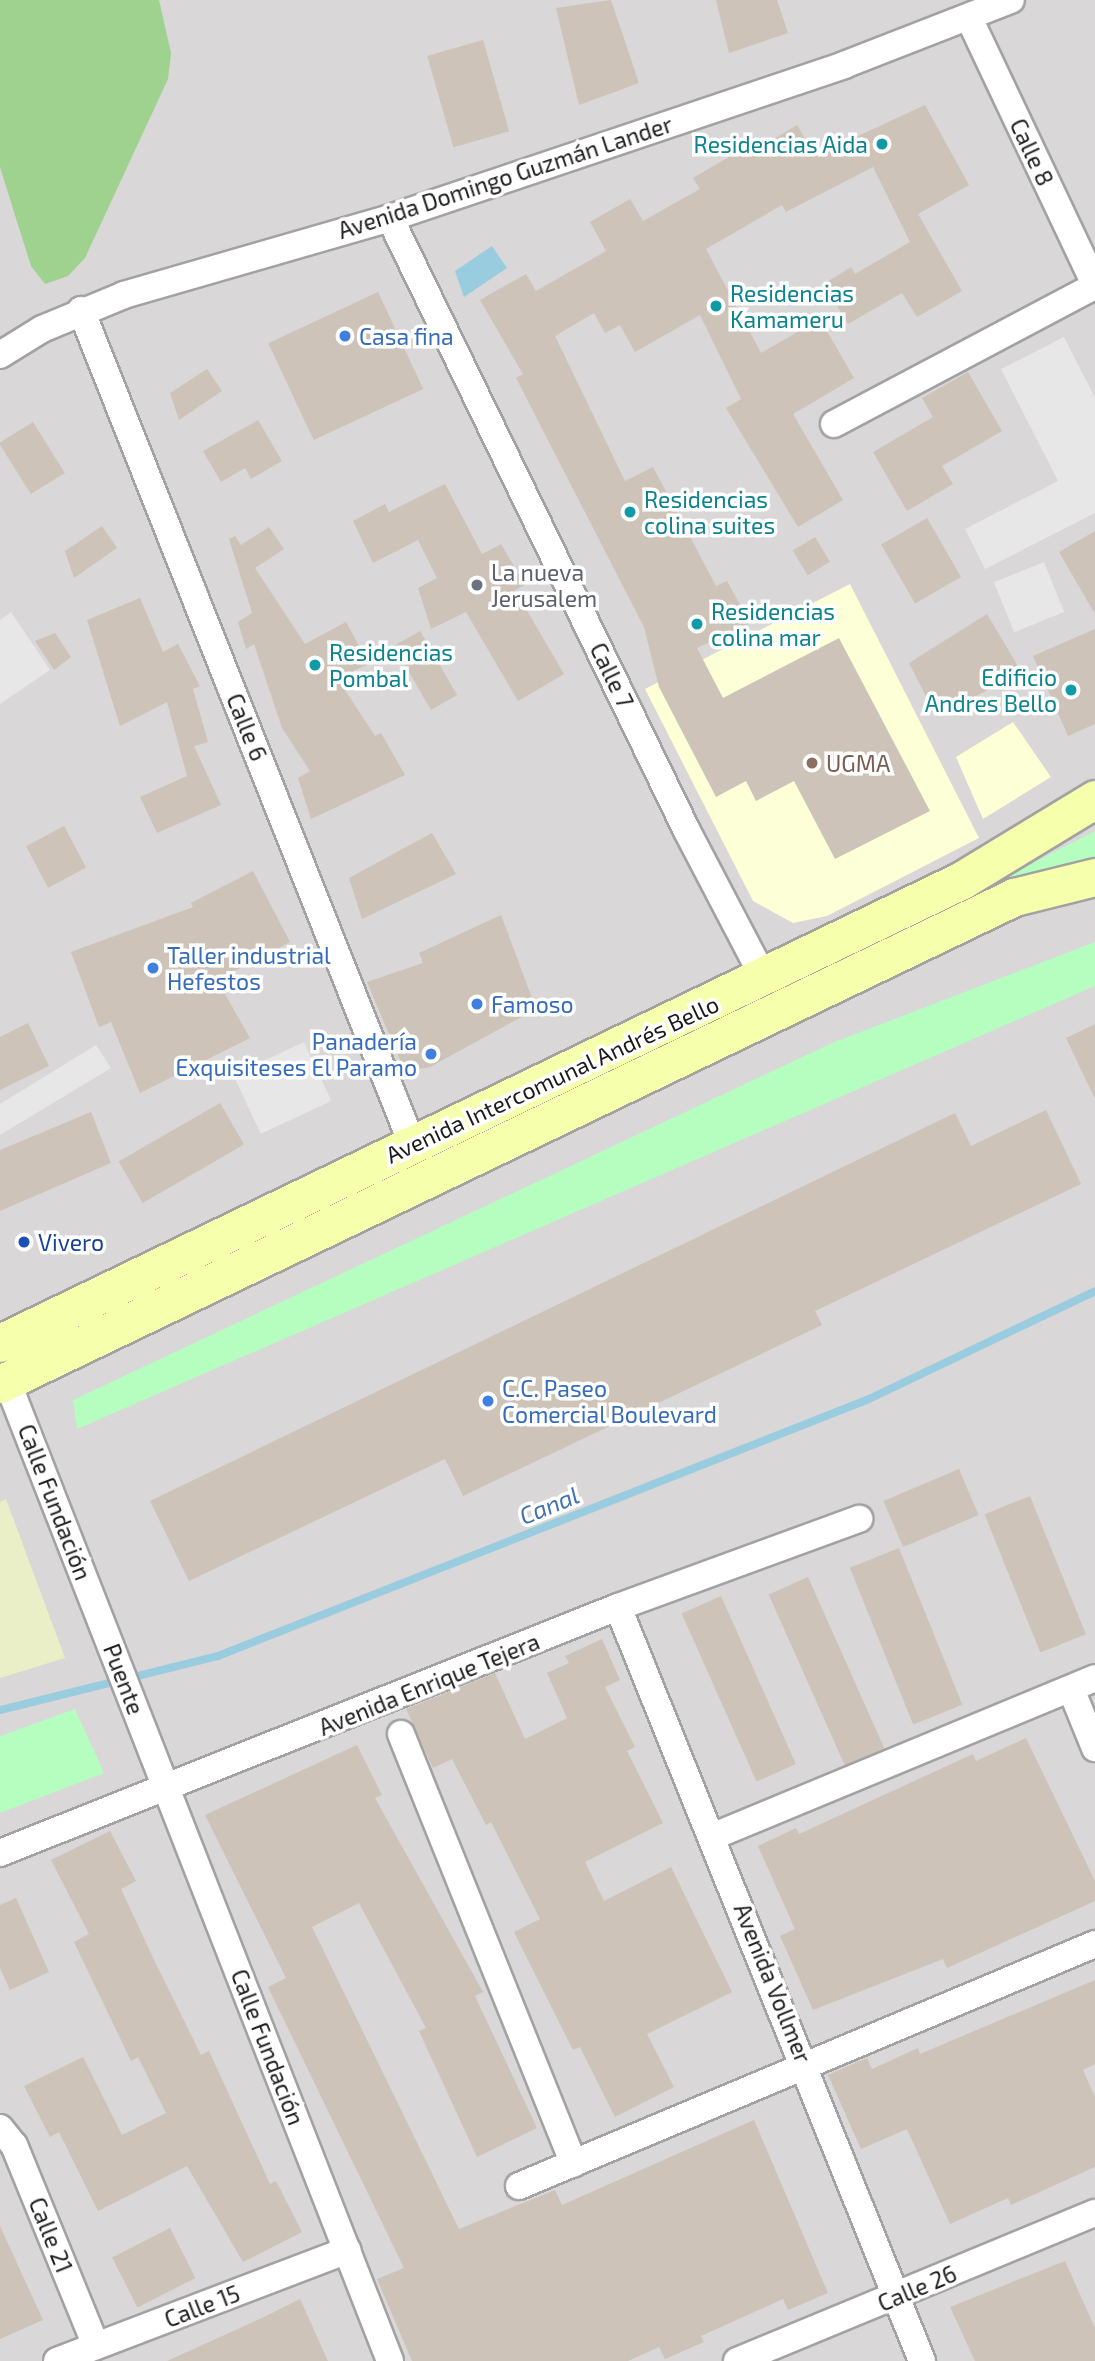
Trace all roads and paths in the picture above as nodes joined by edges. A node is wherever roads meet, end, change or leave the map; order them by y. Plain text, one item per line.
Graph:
1 (1011, 0) edge
2 (970, 20) junction
3 (390, 218) junction
4 (1095, 285) edge
5 (81, 310) junction
6 (0, 355) edge
7 (834, 424) dead end
8 (1095, 799) edge
9 (1095, 877) edge
10 (764, 978) junction
11 (412, 1144) junction
12 (4, 1333) edge
13 (4, 1382) edge
14 (859, 1519) dead end
15 (618, 1607) junction
16 (102, 1623) joint
17 (1083, 1684) edge
18 (146, 1734) joint
19 (401, 1734) dead end
20 (1095, 1748) edge
21 (167, 1789) junction
22 (714, 1836) junction
23 (0, 1853) edge
24 (1095, 1944) edge
25 (806, 2066) junction
26 (0, 2128) edge
27 (574, 2164) junction
28 (519, 2186) dead end
29 (1095, 2213) edge
30 (348, 2250) junction
31 (897, 2297) junction
32 (96, 2346) junction
33 (57, 2361) edge
34 (390, 2361) edge
35 (737, 2361) edge
36 (922, 2361) edge

1 - 2 street, Avenida Domingo Guzmán Lander
2 - 3 street, Avenida Domingo Guzmán Lander
2 - 4 street, Calle 8
3 - 5 street, Avenida Domingo Guzmán Lander
3 - 10 street, Calle 7
4 - 7 street
5 - 6 street, Avenida Domingo Guzmán Lander
5 - 11 street, Calle 6
8 - 10 main road, Avenida Intercomunal Andrés Bello
9 - 13 main road, Avenida Intercomunal Andrés Bello
10 - 11 main road, Avenida Intercomunal Andrés Bello
11 - 12 main road, Avenida Intercomunal Andrés Bello
13 - 16 street, Calle Fundación
14 - 15 street, Avenida Enrique Tejera
15 - 21 street, Avenida Enrique Tejera
15 - 22 street, Avenida Vollmer
16 - 18 street, Puente
17 - 20 street
17 - 22 street
18 - 21 street, Calle Fundación
19 - 27 street
21 - 23 street, Avenida Enrique Tejera
21 - 30 street, Calle Fundación
22 - 25 street, Avenida Vollmer
24 - 25 street
25 - 27 street
25 - 31 street, Avenida Vollmer
26 - 32 street, Calle 21
27 - 28 street
29 - 31 street, Calle 26
30 - 32 street, Calle 15
30 - 34 street, Calle Fundación
31 - 35 street, Calle 26
31 - 36 street, Avenida Vollmer
32 - 33 street, Calle 15

